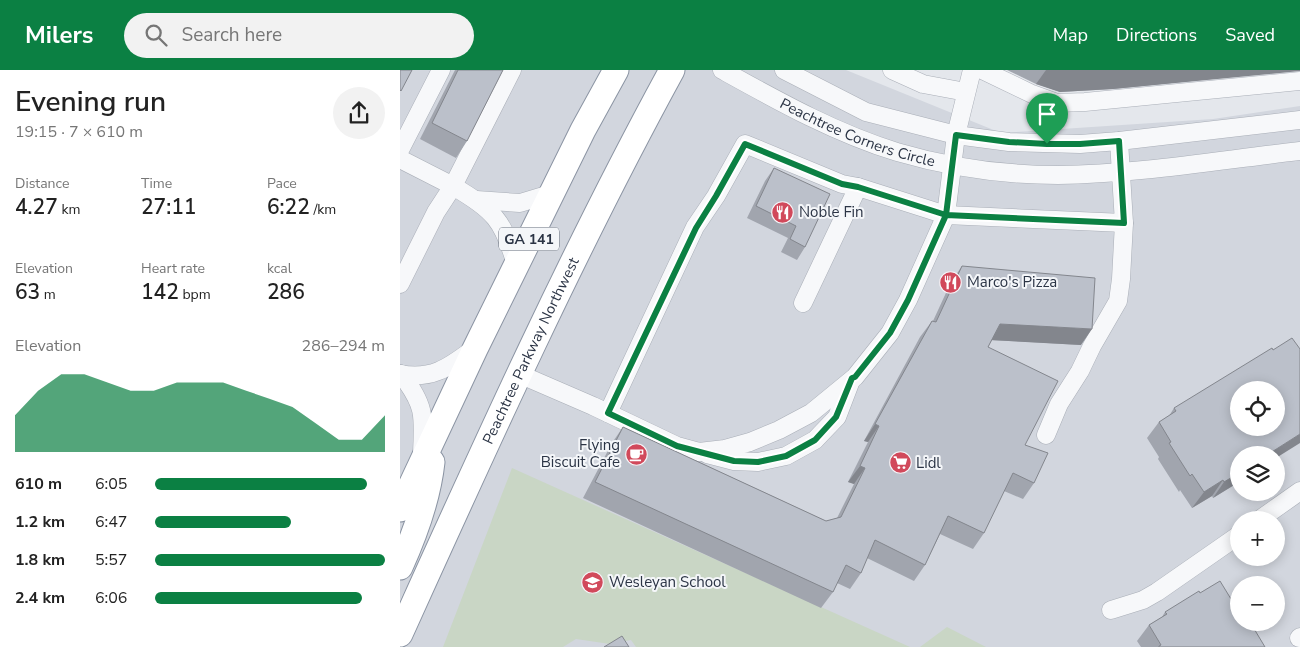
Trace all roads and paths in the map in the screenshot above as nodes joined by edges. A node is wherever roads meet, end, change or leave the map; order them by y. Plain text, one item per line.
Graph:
1 (441, 70) edge
2 (512, 70) edge
3 (601, 70) edge
4 (616, 70) edge
5 (672, 70) edge
6 (722, 70) edge
7 (784, 70) edge
8 (972, 70) edge
9 (982, 70) edge
10 (900, 72) edge
11 (1300, 81) edge
12 (966, 92) junction
13 (604, 95) junction
14 (1300, 120) edge
15 (956, 135) junction
16 (1119, 141) junction
17 (400, 150) edge
18 (1300, 151) edge
19 (400, 159) edge
20 (953, 164) junction
21 (1121, 171) junction
22 (453, 186) junction
23 (858, 187) junction
24 (553, 193) junction
25 (476, 200) junction
26 (946, 215) junction
27 (1124, 223) junction
28 (516, 266) junction
29 (400, 284) edge
30 (803, 303) dead end
31 (475, 349) junction
32 (401, 374) edge
33 (519, 374) junction
34 (852, 378) junction
35 (608, 413) junction
36 (434, 434) junction
37 (1046, 434) dead end
38 (699, 452) junction
39 (421, 462) junction
40 (1300, 491) edge
41 (400, 509) edge
42 (1272, 511) edge
43 (1230, 541) edge
44 (400, 567) edge
45 (1111, 610) dead end
46 (400, 634) edge

1 - 17 street
2 - 22 street
3 - 13 highway
4 - 13 highway, GA 141
5 - 33 highway, Peachtree Parkway Northwest / GA 141
6 - 20 street, Peachtree Corners Circle
7 - 15 street, Peachtree Corners Circle
8 - 12 street
9 - 11 street
10 - 12 street
12 - 15 street
13 - 24 highway, GA 141
14 - 16 street, Peachtree Corners Circle
15 - 16 street, Peachtree Corners Circle
15 - 20 street
16 - 21 street
18 - 21 street, Peachtree Corners Circle
19 - 22 street
20 - 21 street, Peachtree Corners Circle
20 - 26 street
21 - 27 street
22 - 25 street
22 - 29 street
23 - 26 street
23 - 30 street
23 - 35 street
24 - 25 street
24 - 28 highway, GA 141
25 - 28 street
26 - 27 street
26 - 34 street
27 - 37 street
28 - 31 highway, GA 141
31 - 32 street
31 - 36 highway, GA 141
32 - 39 street
33 - 35 street
33 - 46 highway, Peachtree Parkway Northwest / GA 141
34 - 38 street
34 - 38 street
35 - 38 street
36 - 39 highway, GA 141
36 - 44 highway
39 - 41 highway, GA 141
40 - 42 street
43 - 45 street

